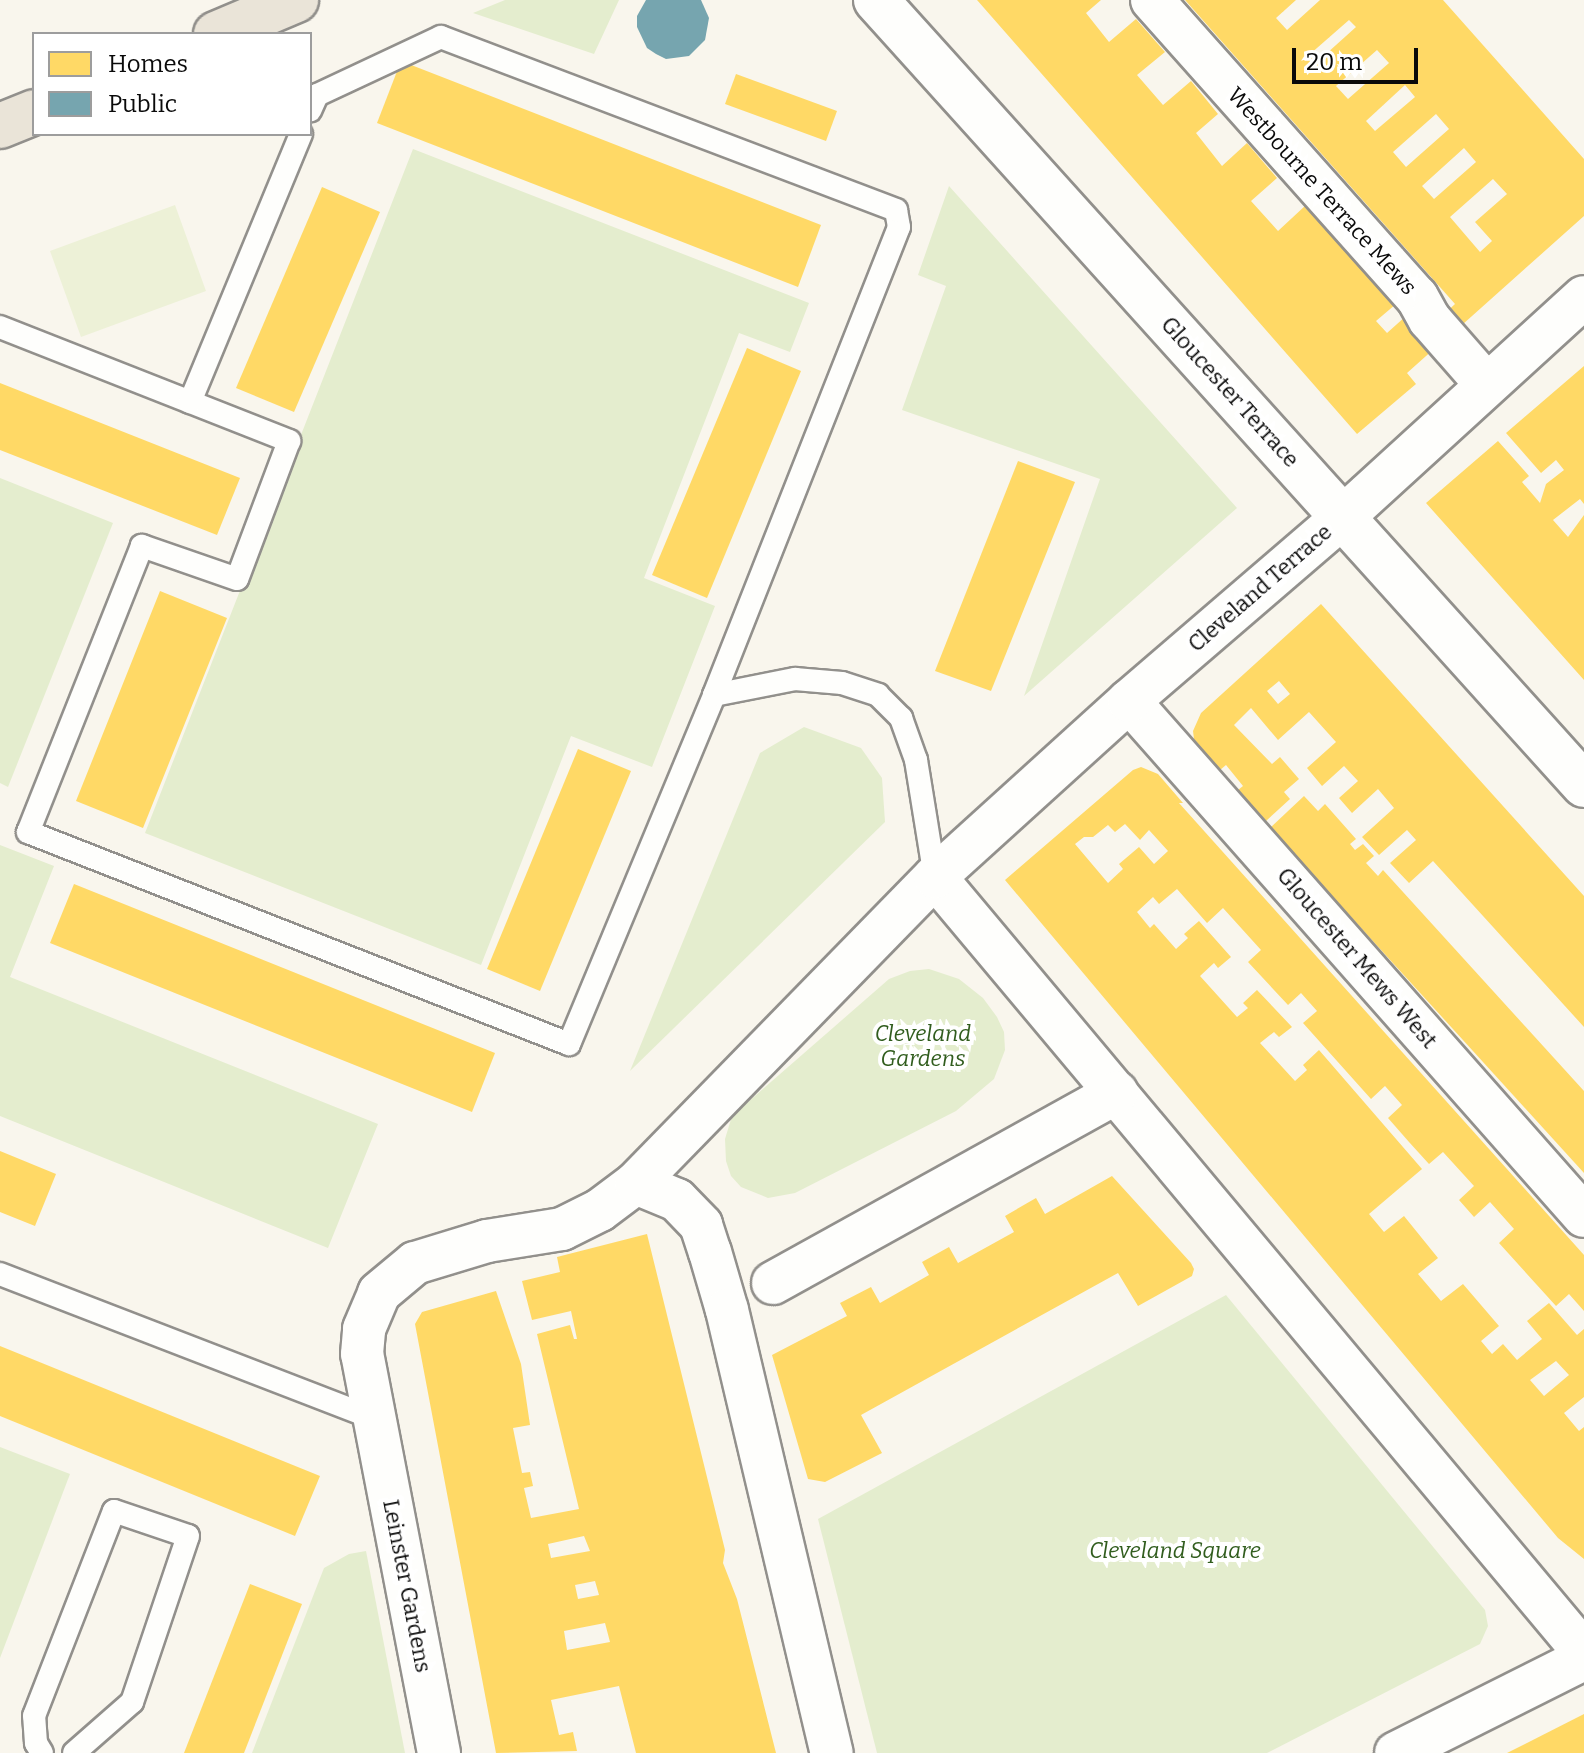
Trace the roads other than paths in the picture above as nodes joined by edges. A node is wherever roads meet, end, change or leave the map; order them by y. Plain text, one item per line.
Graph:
1 (296, 0) edge
2 (876, 0) edge
3 (1152, 0) edge
4 (221, 32) edge
5 (312, 106) edge
6 (32, 113) edge
7 (0, 126) edge
8 (300, 136) edge
9 (1584, 297) edge
10 (0, 327) edge
11 (1487, 385) junction
12 (190, 402) junction
13 (1343, 517) junction
14 (714, 695) junction
15 (1129, 701) junction
16 (1584, 785) edge
17 (935, 877) junction
18 (1117, 1092) junction
19 (636, 1183) junction
20 (1584, 1216) edge
21 (0, 1274) edge
22 (773, 1283) dead end
23 (375, 1419) junction
24 (1584, 1652) edge
25 (1584, 1659) edge
26 (42, 1753) edge
27 (74, 1753) edge
28 (439, 1753) edge
29 (832, 1753) edge
30 (1396, 1753) edge

1 - 4 main road
2 - 13 street, Gloucester Terrace
3 - 11 street, Westbourne Terrace Mews
5 - 14 lane
6 - 7 main road
8 - 12 lane
9 - 11 street, Cleveland Terrace
10 - 12 lane
11 - 13 street, Cleveland Terrace
12 - 14 lane
13 - 15 street, Cleveland Terrace
13 - 16 street, Gloucester Terrace
14 - 17 lane
15 - 17 street, Cleveland Terrace
15 - 20 street, Gloucester Mews West
17 - 18 street
17 - 19 street
18 - 22 street
18 - 24 street
19 - 23 street
19 - 29 street
21 - 23 lane
23 - 28 street, Leinster Gardens
25 - 30 street
26 - 27 lane

